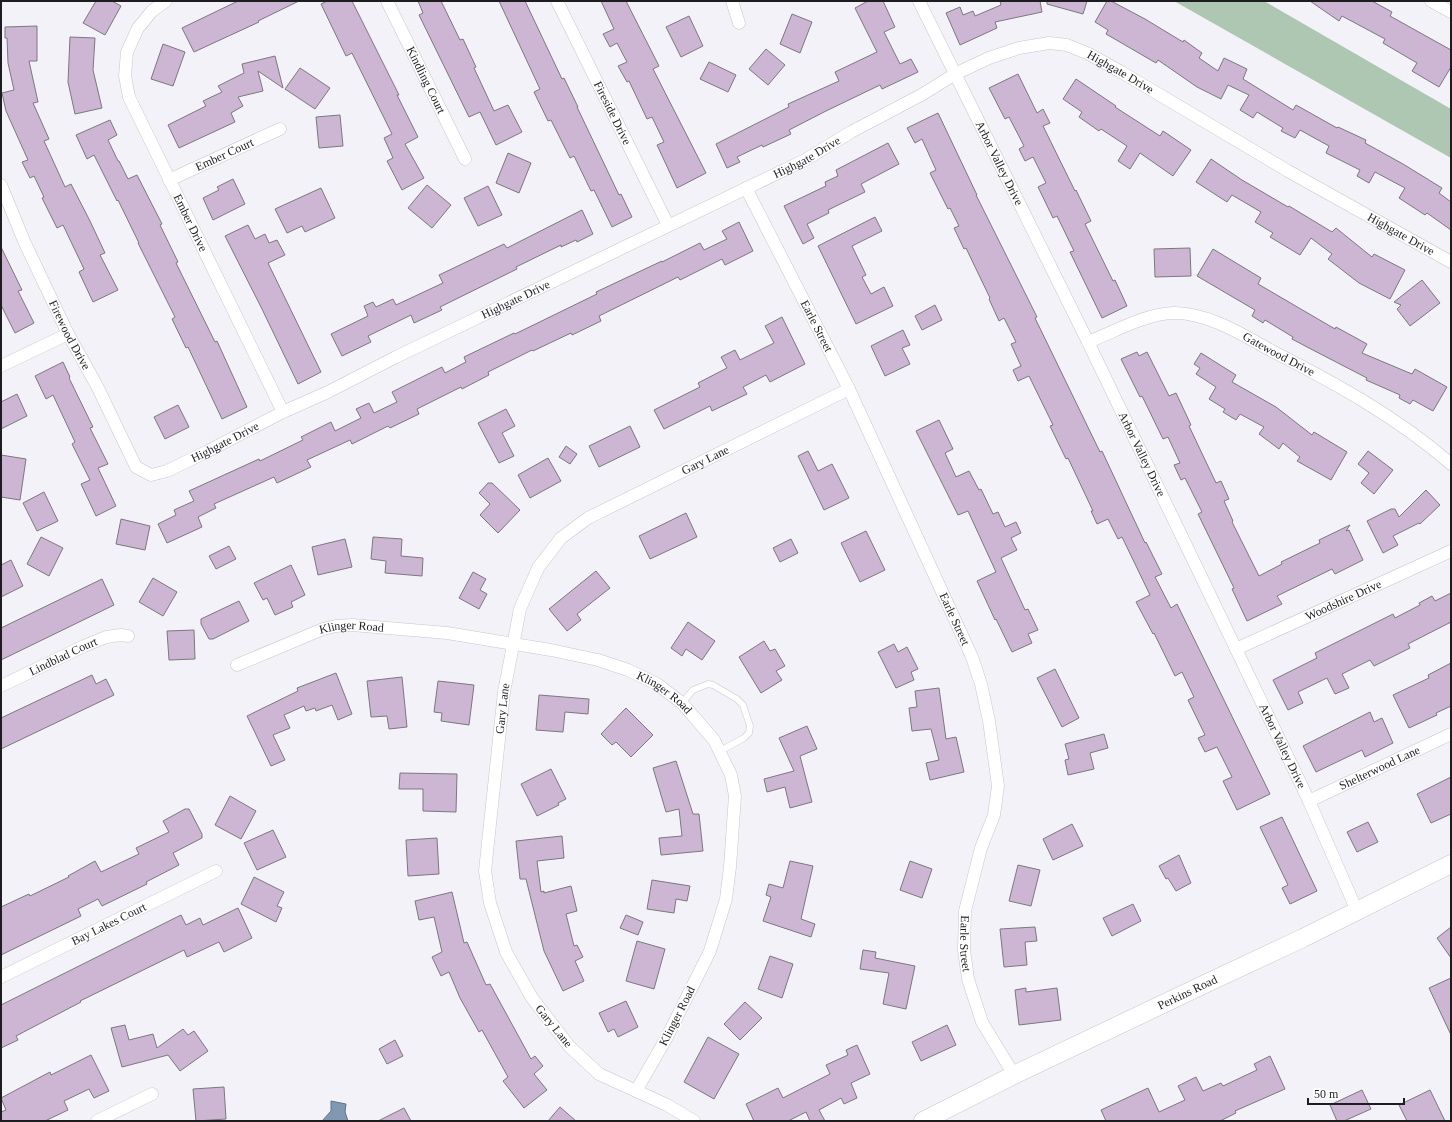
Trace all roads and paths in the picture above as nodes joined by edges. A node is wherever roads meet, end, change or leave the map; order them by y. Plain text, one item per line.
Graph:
1 (166, 1) edge
2 (387, 1) edge
3 (557, 1) edge
4 (732, 1) edge
5 (919, 1) edge
6 (1431, 1) edge
7 (1451, 12) edge
8 (739, 23) dead end
9 (955, 74) junction
10 (280, 129) dead end
11 (465, 159) dead end
12 (169, 180) junction
13 (1, 185) edge
14 (746, 188) junction
15 (668, 225) junction
16 (1451, 262) edge
17 (68, 334) junction
18 (1088, 342) junction
19 (1, 366) edge
20 (849, 389) junction
21 (283, 412) junction
22 (1451, 464) edge
23 (151, 475) joint
24 (1451, 551) edge
25 (128, 636) dead end
26 (513, 644) junction
27 (1236, 649) junction
28 (237, 665) dead end
29 (1, 686) edge
30 (682, 703) junction
31 (1451, 734) edge
32 (720, 751) junction
33 (1309, 801) junction
34 (1451, 864) edge
35 (216, 871) dead end
36 (1357, 911) junction
37 (1, 977) edge
38 (1014, 1075) junction
39 (636, 1091) junction
40 (152, 1094) dead end
41 (97, 1121) edge
42 (694, 1121) edge
43 (923, 1121) edge

1 - 12 street, Ember Drive
2 - 11 street, Kindling Court
3 - 15 street, Fireside Drive
4 - 8 street
5 - 9 street, Arbor Valley Drive
6 - 7 street
9 - 14 street, Highgate Drive
9 - 16 street, Highgate Drive
9 - 18 street, Arbor Valley Drive
10 - 12 street, Ember Court
12 - 21 street, Ember Drive
13 - 17 street, Firewood Drive
14 - 15 street, Highgate Drive
14 - 20 street, Earle Street
15 - 21 street, Highgate Drive
17 - 19 street
17 - 23 street, Firewood Drive
18 - 22 street, Gatewood Drive
18 - 27 street, Arbor Valley Drive
20 - 26 street, Gary Lane
20 - 38 street, Earle Street
21 - 23 street, Highgate Drive
24 - 27 street, Woodshire Drive
25 - 29 street, Lindblad Court
26 - 28 street, Klinger Road
26 - 30 street, Klinger Road
26 - 39 street, Gary Lane
27 - 33 street, Arbor Valley Drive
30 - 32 street, Klinger Road
30 - 32 lane
31 - 33 street, Shelterwood Lane
32 - 39 street, Klinger Road
33 - 36 street, Arbor Valley Drive
34 - 36 main road, Perkins Road
35 - 37 street, Bay Lakes Court
36 - 38 main road, Perkins Road
38 - 43 main road, Perkins Road
39 - 42 street, Gary Lane
40 - 41 street

